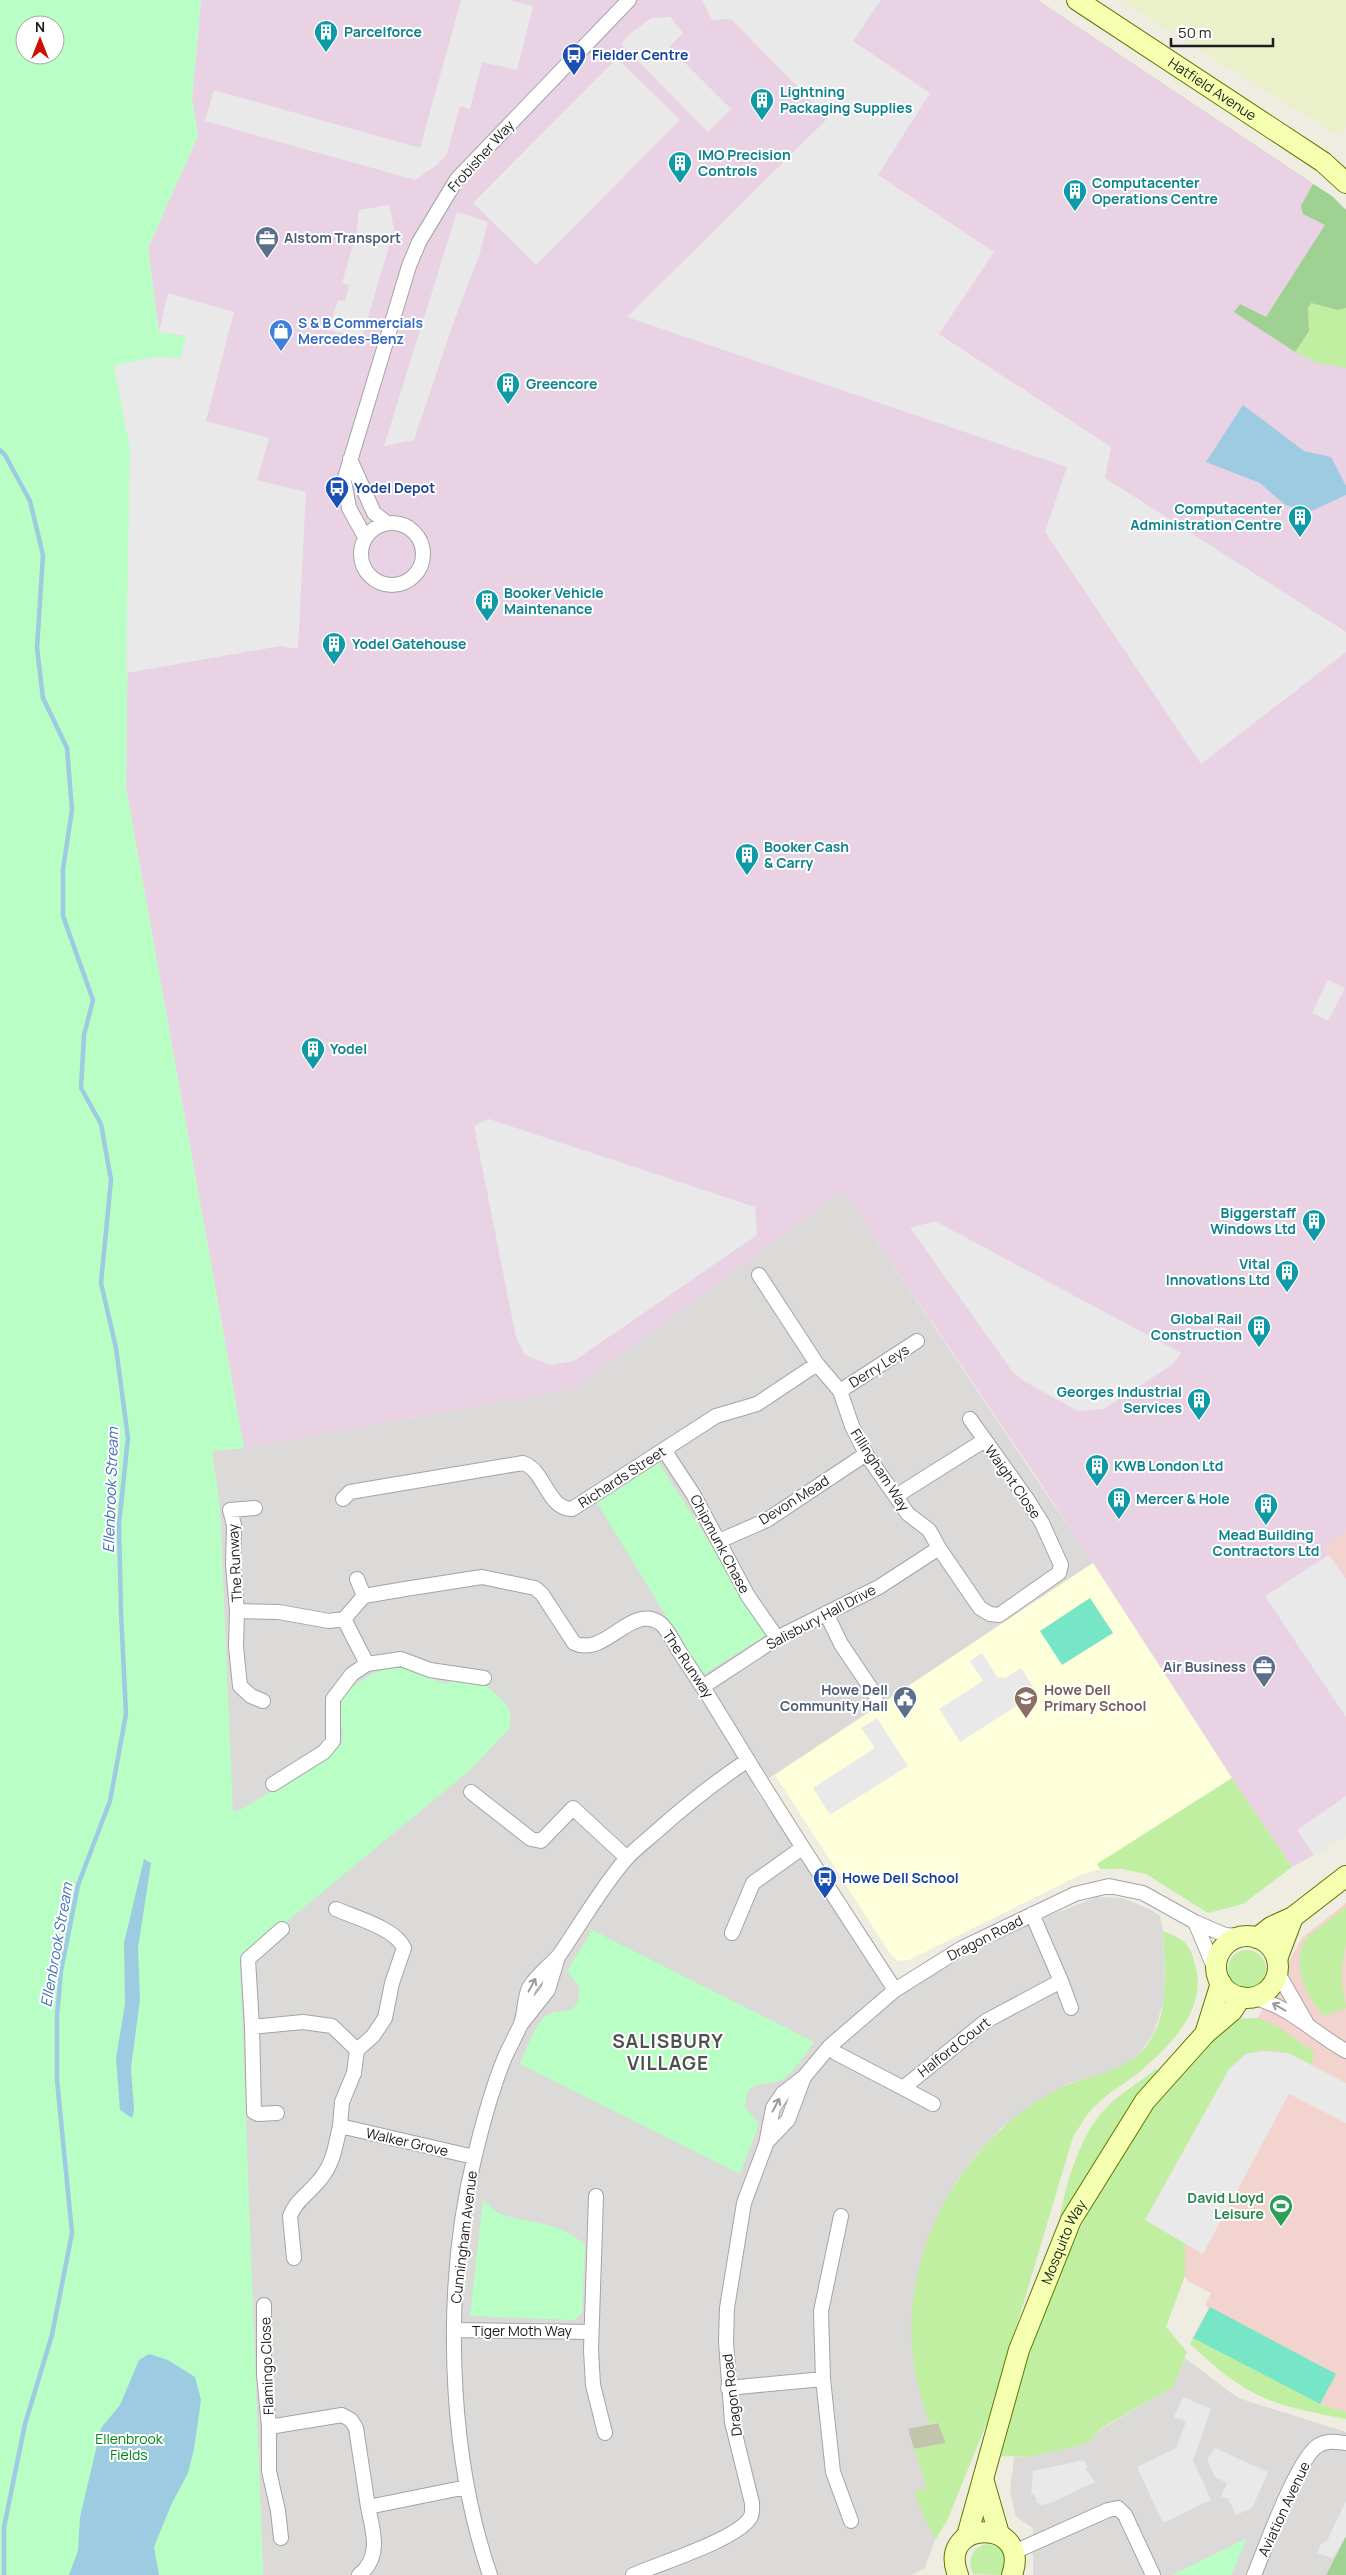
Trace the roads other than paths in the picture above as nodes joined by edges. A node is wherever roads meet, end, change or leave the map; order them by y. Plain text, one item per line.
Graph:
1 (629, 0) edge
2 (1077, 0) edge
3 (1346, 183) edge
4 (350, 459) junction
5 (387, 523) junction
6 (365, 537) junction
7 (759, 1275) dead end
8 (917, 1341) dead end
9 (817, 1364) junction
10 (840, 1391) junction
11 (970, 1420) dead end
12 (985, 1440) junction
13 (664, 1450) junction
14 (866, 1454) junction
15 (896, 1496) junction
16 (343, 1499) dead end
17 (255, 1508) dead end
18 (1042, 1523) joint
19 (719, 1541) junction
20 (939, 1548) junction
21 (358, 1579) dead end
22 (364, 1596) junction
23 (237, 1611) junction
24 (826, 1613) junction
25 (344, 1619) junction
26 (777, 1638) junction
27 (367, 1664) junction
28 (484, 1678) dead end
29 (704, 1686) junction
30 (876, 1696) dead end
31 (264, 1701) dead end
32 (748, 1760) junction
33 (273, 1784) dead end
34 (471, 1792) dead end
35 (802, 1848) junction
36 (627, 1858) junction
37 (1346, 1876) edge
38 (336, 1909) dead end
39 (1032, 1914) junction
40 (1293, 1917) junction
41 (1194, 1922) junction
42 (282, 1929) dead end
43 (732, 1932) dead end
44 (1251, 1937) junction
45 (1277, 1966) junction
46 (1218, 1978) junction
47 (1061, 1981) junction
48 (895, 1990) junction
49 (1246, 1997) junction
50 (1071, 2008) dead end
51 (1306, 2022) junction
52 (252, 2027) junction
53 (1205, 2034) junction
54 (830, 2046) junction
55 (357, 2050) junction
56 (1346, 2051) edge
57 (903, 2088) junction
58 (933, 2104) dead end
59 (277, 2113) dead end
60 (340, 2126) junction
61 (474, 2157) junction
62 (596, 2196) dead end
63 (841, 2216) dead end
64 (294, 2258) dead end
65 (264, 2305) dead end
66 (454, 2330) junction
67 (591, 2332) junction
68 (823, 2379) junction
69 (728, 2388) junction
70 (269, 2426) junction
71 (604, 2433) dead end
72 (1346, 2443) edge
73 (984, 2482) junction
74 (467, 2487) junction
75 (368, 2507) junction
76 (851, 2521) dead end
77 (998, 2534) junction
78 (967, 2536) junction
79 (281, 2538) dead end
80 (1014, 2552) junction
81 (359, 2575) edge
82 (490, 2575) edge
83 (633, 2575) edge
84 (958, 2575) edge
85 (1012, 2575) edge
86 (1153, 2575) edge
87 (1254, 2575) edge

1 - 4 street, Frobisher Way
2 - 3 street, Hatfield Avenue
4 - 5 street
4 - 6 street, Frobisher Way
5 - 6 street
5 - 6 street
7 - 9 street, Fillingham Way
8 - 10 street, Derry Leys
9 - 10 street, Fillingham Way
9 - 13 street, Richards Street
10 - 14 street, Fillingham Way
11 - 12 street, Waight Close
12 - 15 street, Waight Close
12 - 18 street, Waight Close
13 - 16 street, Richards Street
13 - 19 street, Chipmunk Chase
14 - 15 street, Fillingham Way
14 - 19 street, Devon Mead
15 - 20 street, Fillingham Way
17 - 23 street, The Runway
18 - 20 street, Fillingham Way
19 - 26 street, Chipmunk Chase
20 - 24 street, Salisbury Hall Drive
21 - 22 street
22 - 25 street
22 - 29 street, The Runway
23 - 25 street, The Runway
23 - 31 street, The Runway
24 - 26 street, Salisbury Hall Drive
24 - 30 street
25 - 27 street
26 - 29 street, Salisbury Hall Drive
27 - 28 street
27 - 33 street
29 - 32 street, The Runway
32 - 35 street, The Runway
32 - 36 street, Cunningham Avenue
34 - 36 street
35 - 43 street
35 - 48 street, The Runway
36 - 61 street, Cunningham Avenue
37 - 40 street
38 - 55 street
39 - 41 street, Dragon Road
39 - 47 street
39 - 48 street, Dragon Road
40 - 44 street
40 - 45 street
41 - 44 street, Dragon Road
41 - 46 street
42 - 52 street
44 - 45 street
44 - 46 street
45 - 49 street
45 - 51 street
46 - 49 street
46 - 53 street, Mosquito Way
47 - 50 street
47 - 57 street, Halford Court
48 - 54 street, Dragon Road
51 -> 49 street
49 - 53 street, Mosquito Way
51 - 56 street
52 - 55 street
52 - 59 street
53 - 73 street, Mosquito Way
54 - 57 street, Halford Court
54 - 69 street, Dragon Road
55 - 60 street
57 - 58 street, Halford Court
60 - 61 street, Walker Grove
60 - 64 street
61 - 66 street, Cunningham Avenue
62 - 67 street, Tiger Moth Way
63 - 68 street
65 - 70 street, Flamingo Close
66 - 67 street, Tiger Moth Way
66 - 74 street, Cunningham Avenue
67 - 71 street, Tiger Moth Way
68 - 69 street
68 - 76 street
69 - 83 street, Dragon Road
70 - 75 street, Flamingo Close
70 - 79 street, Flamingo Close
72 - 87 street, Aviation Avenue
73 - 77 street, Mosquito Way
73 - 78 street, Mosquito Way
74 - 75 street
74 - 82 street, Cunningham Avenue
75 - 81 street, Flamingo Close
77 - 78 street
77 - 80 street
78 - 84 street, Mosquito Way
80 - 85 street
80 - 86 street

